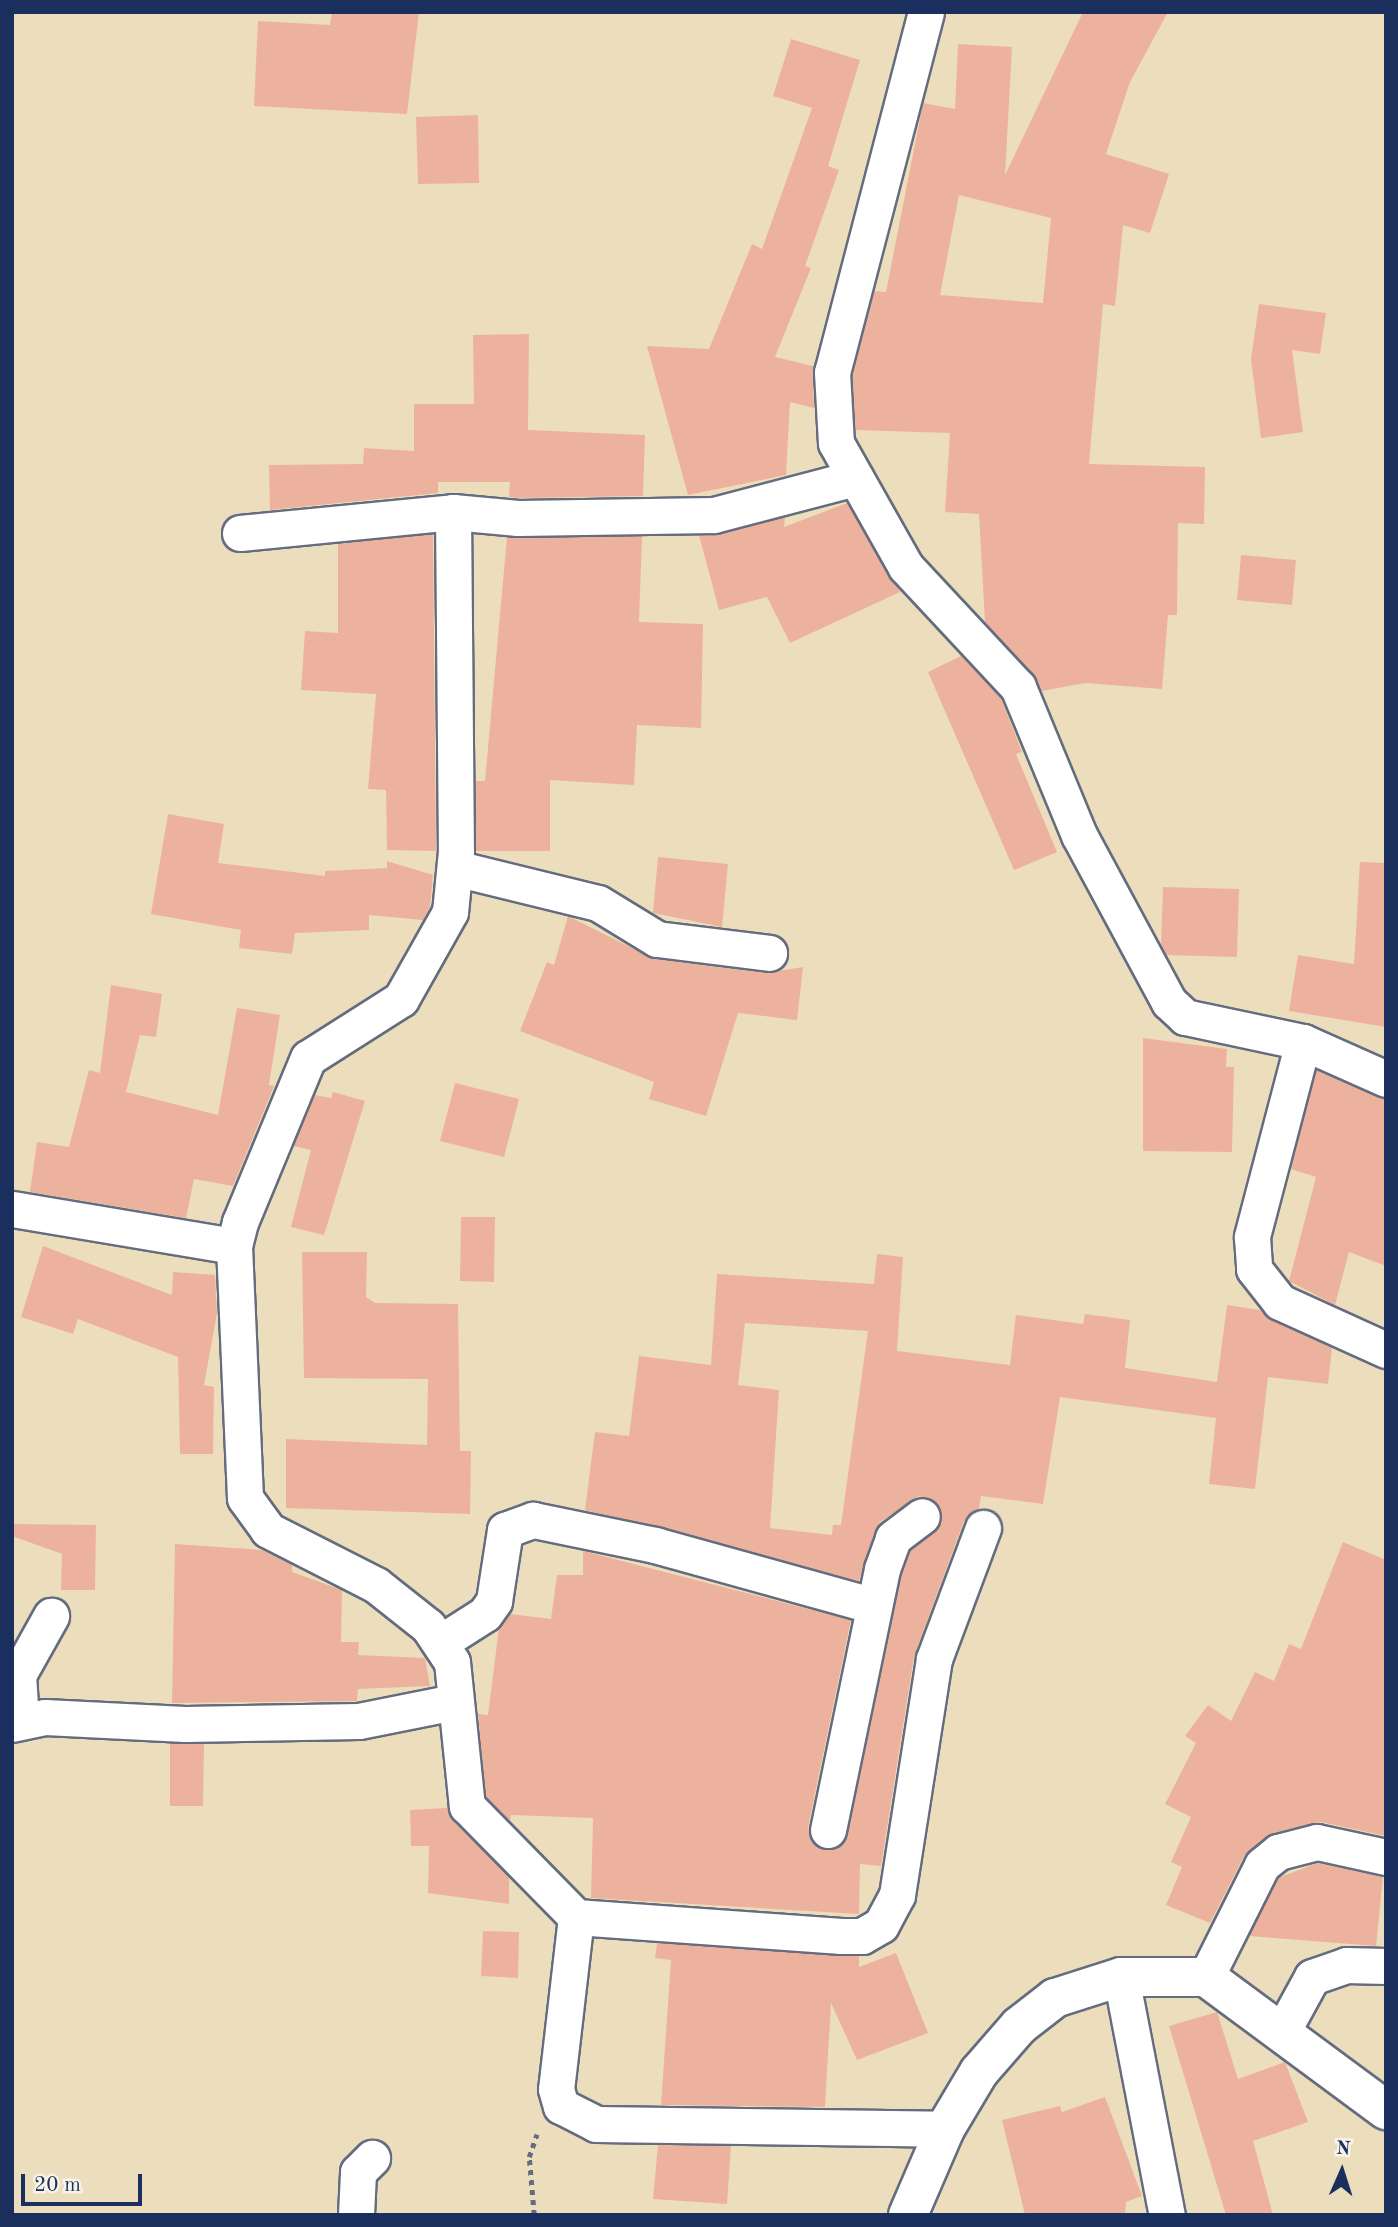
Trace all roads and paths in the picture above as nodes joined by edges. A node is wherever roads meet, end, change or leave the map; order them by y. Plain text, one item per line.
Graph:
1 (926, 12) edge
2 (855, 478) junction
3 (453, 512) junction
4 (240, 533) dead end
5 (455, 868) junction
6 (769, 953) dead end
7 (1303, 1042) junction
8 (1386, 1079) edge
9 (12, 1209) edge
10 (234, 1246) junction
11 (1386, 1350) edge
12 (922, 1516) dead end
13 (983, 1528) dead end
14 (872, 1605) junction
15 (51, 1616) dead end
16 (441, 1642) junction
17 (454, 1702) junction
18 (17, 1723) edge
19 (828, 1830) dead end
20 (1386, 1857) edge
21 (576, 1917) junction
22 (1386, 1966) edge
23 (1121, 1976) junction
24 (1206, 1977) junction
25 (1283, 2030) junction
26 (561, 2106) junction
27 (1386, 2110) edge
28 (945, 2129) junction
29 (372, 2158) dead end
30 (356, 2215) edge
31 (534, 2215) edge
32 (908, 2215) edge
33 (1167, 2215) edge

1 - 2 street
2 - 3 street
2 - 7 street
3 - 4 street
3 - 5 street
5 - 6 street
5 - 10 street
7 - 8 street
7 - 11 street
9 - 10 street
10 - 16 street
12 - 14 street
13 - 21 street
14 - 16 street
14 - 19 street
15 - 18 street
16 - 17 street
17 - 18 street
17 - 21 street
20 - 24 street
21 - 26 street
22 - 25 street
23 - 24 main road
23 - 28 main road
23 - 33 street
24 - 25 main road
25 - 27 main road
26 - 28 street
26 - 31 path
28 - 32 main road
29 - 30 street

